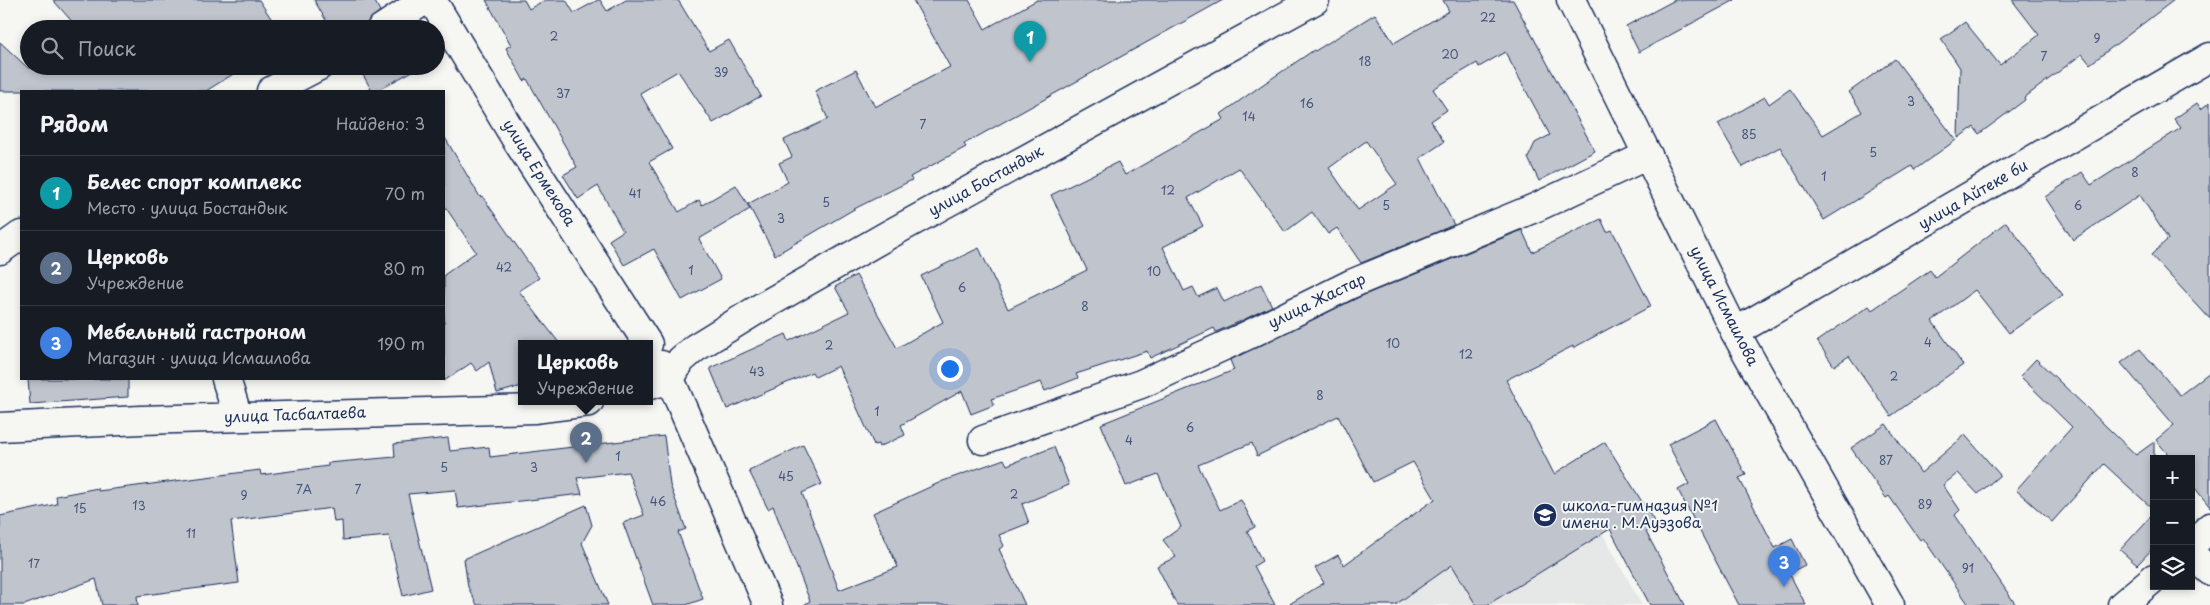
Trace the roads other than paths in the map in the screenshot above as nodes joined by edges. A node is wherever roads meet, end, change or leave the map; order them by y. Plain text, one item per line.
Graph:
1 (425, 0) edge
2 (432, 0) edge
3 (1315, 0) edge
4 (1571, 0) edge
5 (395, 20) edge
6 (444, 20) edge
7 (445, 22) edge
8 (2210, 56) edge
9 (301, 75) edge
10 (273, 90) edge
11 (1648, 155) junction
12 (20, 236) edge
13 (0, 250) edge
14 (1734, 332) junction
15 (645, 340) edge
16 (653, 359) edge
17 (226, 380) edge
18 (660, 382) edge
19 (565, 405) edge
20 (238, 416) junction
21 (0, 427) edge
22 (983, 440) dead end
23 (2210, 526) edge
24 (2192, 545) edge
25 (2195, 558) edge
26 (2210, 571) edge
27 (2150, 581) edge
28 (768, 605) edge
29 (1890, 605) edge
30 (2122, 605) edge

1 - 5 street
2 - 6 street, улица Ермекова
3 - 18 street, улица Бостандык
4 - 11 street, улица Исмаилова
7 - 15 street, улица Ермекова
8 - 14 street, улица Айтеке би
9 - 10 street
11 - 14 street, улица Исмаилова
11 - 22 street, улица Жастар
12 - 13 street
14 - 29 street, улица Исмаилова
16 - 18 street, улица Ермекова
17 - 20 street
18 - 28 street, улица Ермекова
19 - 20 street, улица Тасбалтаева
20 - 21 street, улица Тасбалтаева
23 - 24 street
25 - 26 street
27 - 30 street

